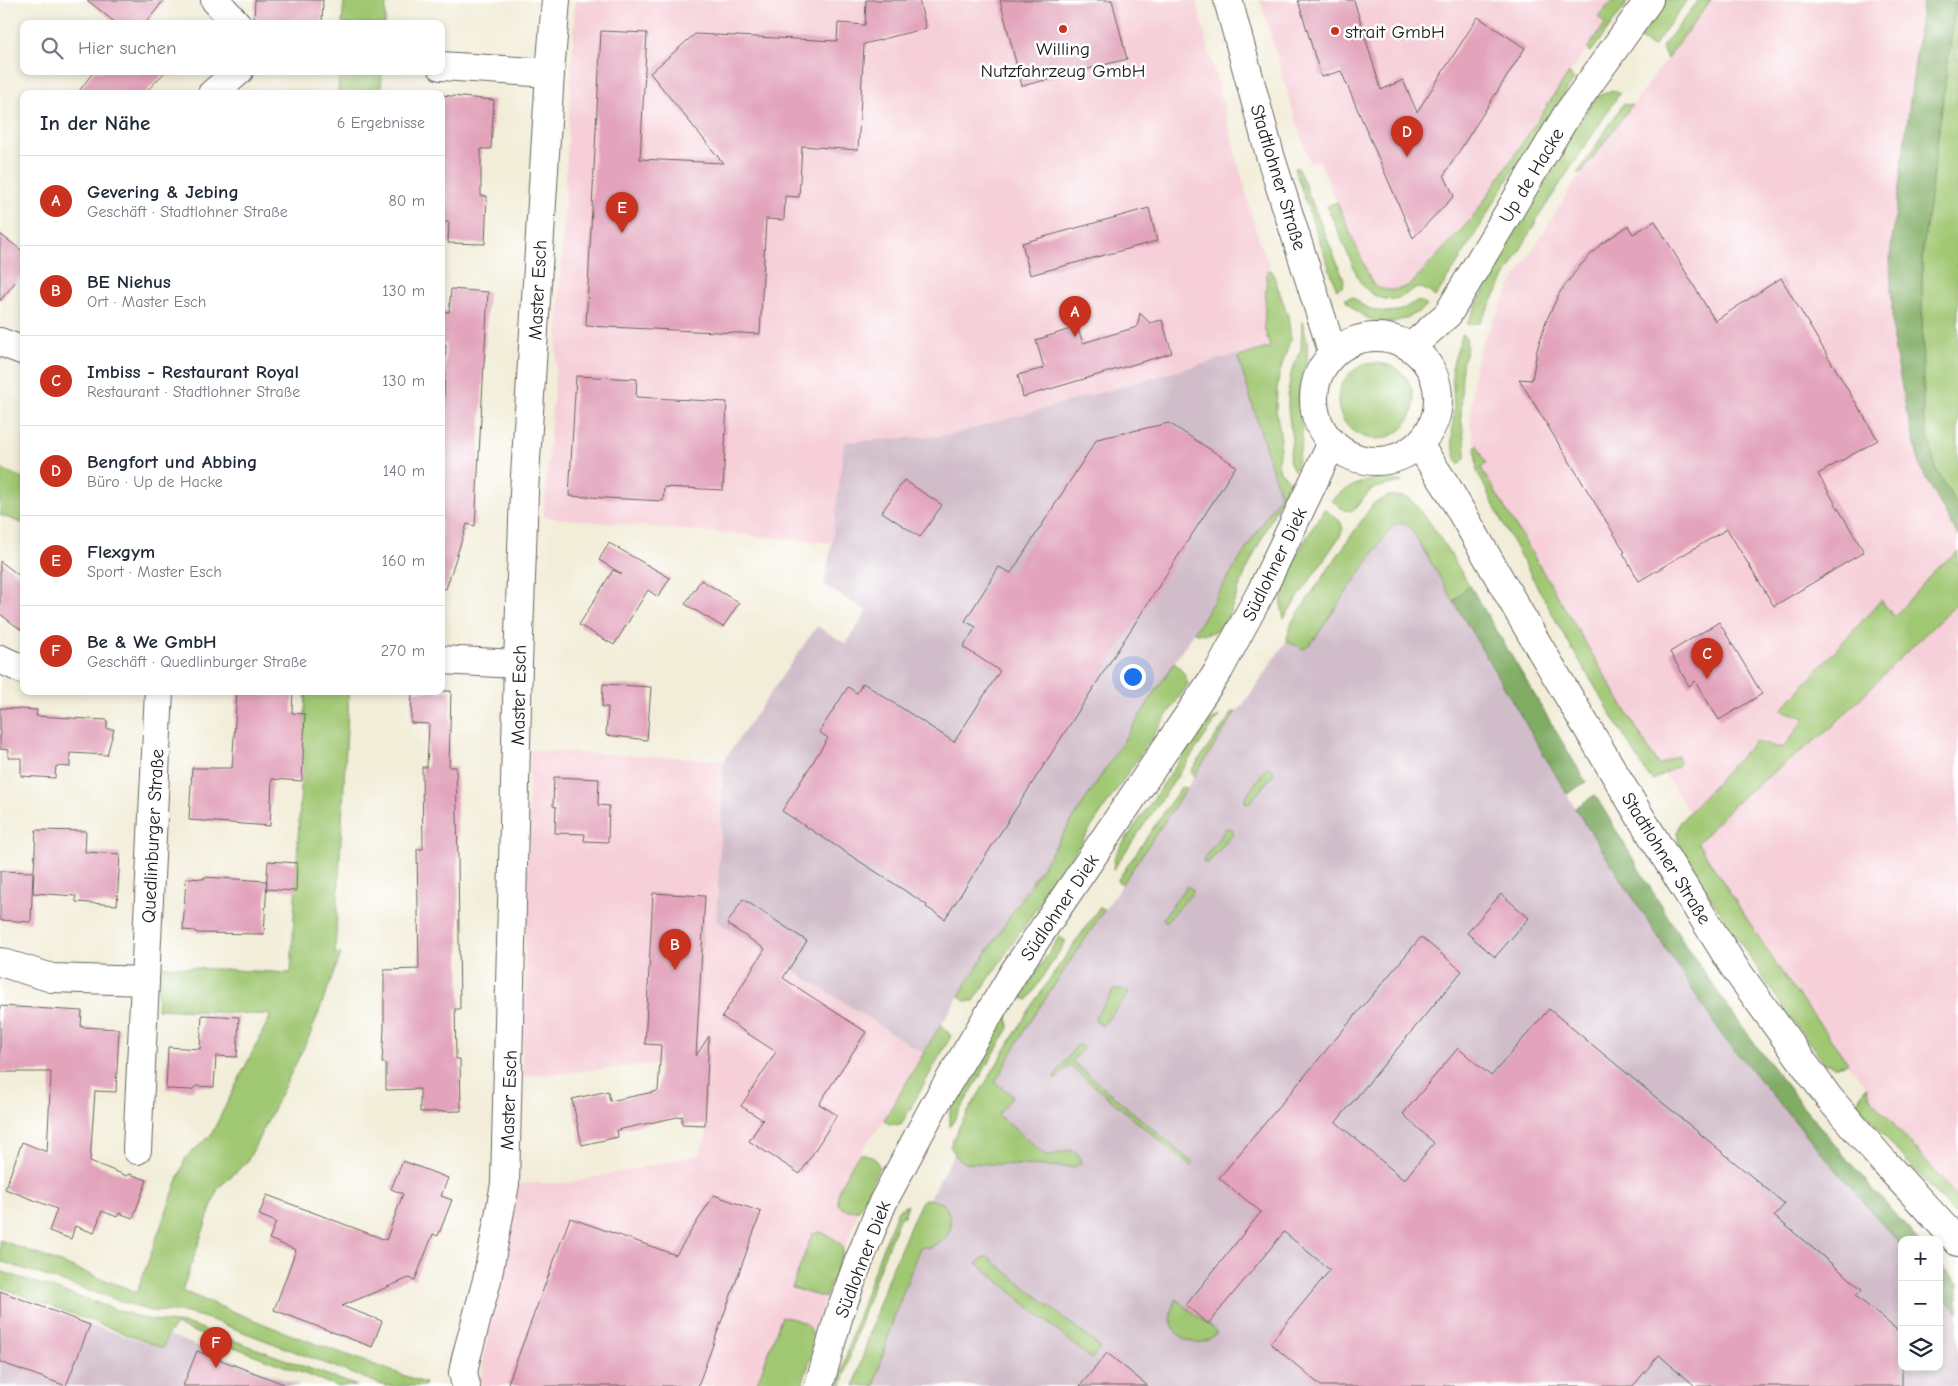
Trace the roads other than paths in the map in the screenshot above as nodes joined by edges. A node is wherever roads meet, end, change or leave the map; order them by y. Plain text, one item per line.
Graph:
1 (215, 0) edge
2 (556, 0) edge
3 (1228, 0) edge
4 (1649, 0) edge
5 (233, 20) edge
6 (445, 66) edge
7 (550, 73) junction
8 (234, 75) edge
9 (217, 90) edge
10 (0, 342) edge
11 (1411, 348) junction
12 (20, 350) edge
13 (1333, 354) junction
14 (1332, 443) junction
15 (1419, 445) junction
16 (0, 659) edge
17 (445, 660) edge
18 (518, 664) junction
19 (20, 668) edge
20 (159, 695) edge
21 (0, 962) edge
22 (146, 981) junction
23 (137, 1150) dead end
24 (1958, 1242) edge
25 (466, 1386) edge
26 (819, 1386) edge

1 - 5 street
2 - 7 street, Master Esch
3 - 13 street, Stadtlohner Straße
4 - 11 street, Up de Hacke
6 - 7 street
7 - 18 street, Master Esch
8 - 9 street
10 - 12 street
11 - 13 street
11 - 15 street
13 - 14 street
14 - 15 street
14 - 26 street, Südlohner Diek
15 - 24 street, Stadtlohner Straße
16 - 19 street
17 - 18 street
18 - 25 street, Master Esch
20 - 22 street, Quedlinburger Straße
21 - 22 street
22 - 23 street, Quedlinburger Straße

